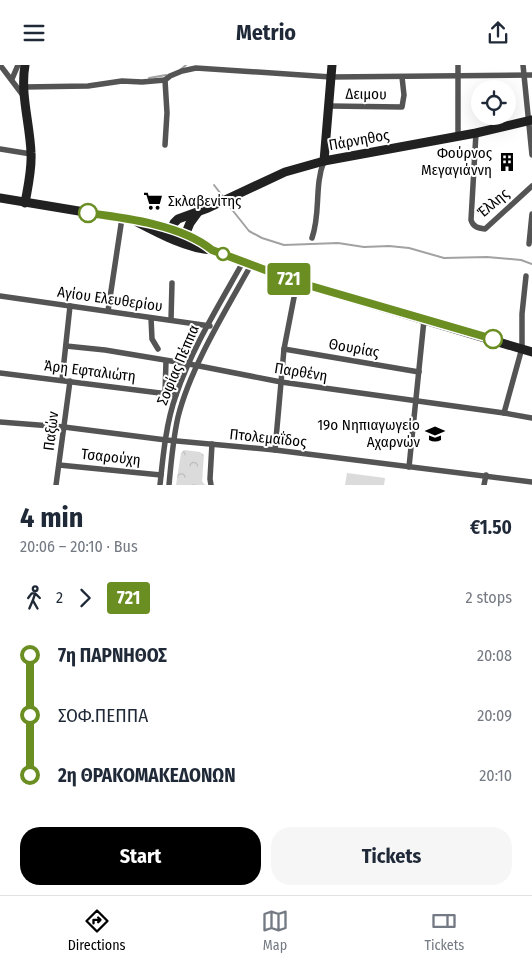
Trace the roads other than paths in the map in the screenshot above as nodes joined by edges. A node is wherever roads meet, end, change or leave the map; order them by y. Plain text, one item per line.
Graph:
1 (0, 65) edge
2 (18, 65) edge
3 (25, 65) edge
4 (332, 65) edge
5 (458, 65) edge
6 (523, 65) edge
7 (523, 75) junction
8 (532, 75) edge
9 (331, 77) junction
10 (402, 77) junction
11 (458, 77) junction
12 (12, 79) junction
13 (165, 80) junction
14 (24, 87) junction
15 (329, 106) junction
16 (26, 107) junction
17 (531, 121) edge
18 (476, 133) junction
19 (458, 136) junction
20 (164, 145) dead end
21 (0, 149) edge
22 (32, 154) junction
23 (532, 155) edge
24 (324, 161) junction
25 (532, 186) edge
26 (0, 198) edge
27 (25, 203) junction
28 (199, 212) junction
29 (532, 214) edge
30 (122, 218) junction
31 (169, 233) junction
32 (312, 238) dead end
33 (184, 239) junction
34 (529, 244) dead end
35 (247, 263) junction
36 (526, 276) dead end
37 (297, 282) junction
38 (172, 283) dead end
39 (0, 296) edge
40 (70, 306) junction
41 (108, 311) junction
42 (151, 318) junction
43 (424, 320) junction
44 (171, 321) junction
45 (208, 326) junction
46 (217, 327) junction
47 (66, 346) junction
48 (522, 348) junction
49 (158, 349) dead end
50 (284, 349) junction
51 (532, 352) edge
52 (166, 361) junction
53 (189, 364) junction
54 (198, 365) junction
55 (419, 372) junction
56 (0, 373) edge
57 (62, 380) junction
58 (70, 381) junction
59 (281, 382) junction
60 (165, 394) junction
61 (176, 395) junction
62 (416, 401) junction
63 (504, 413) junction
64 (532, 418) edge
65 (0, 422) edge
66 (64, 427) junction
67 (166, 440) junction
68 (174, 441) junction
69 (212, 444) junction
70 (275, 450) junction
71 (59, 465) junction
72 (409, 467) junction
73 (161, 475) junction
74 (486, 475) junction
75 (532, 482) edge
76 (56, 485) edge
77 (160, 485) edge
78 (169, 485) edge
79 (211, 485) edge
80 (484, 485) edge

1 - 12 street
2 - 12 street
3 - 14 main road
4 - 9 main road
5 - 11 street
6 - 7 street
7 - 8 street
7 - 11 street
7 - 17 street
9 - 10 street
9 - 13 street
9 - 15 main road
10 - 11 street
10 - 15 street, Δειμου
11 - 19 street
12 - 16 street
13 - 14 street
13 - 20 street
14 - 16 main road
15 - 24 main road
16 - 22 main road
17 - 18 main road, Πάρνηθος
17 - 23 street
18 - 19 main road, Πάρνηθος
18 - 25 street, Έλλης
19 - 24 main road, Πάρνηθος
21 - 22 street
22 - 27 main road
24 - 28 main road, Πάρνηθος
24 - 32 street
26 - 27 main road
27 - 30 main road
28 - 31 main road, Πάρνηθος
28 - 33 main road
29 - 34 street
30 - 31 main road
30 - 41 street
31 - 33 main road
33 - 35 main road
35 - 37 main road
35 - 45 street, Σοφίας Πέππα
35 - 46 street, Σοφίας Πέππα
36 - 48 street
37 - 43 main road
37 - 50 street
38 - 44 street
39 - 40 street, Αγίου Ελευθερίου
40 - 41 street, Αγίου Ελευθερίου
40 - 47 street
41 - 42 street, Αγίου Ελευθερίου
42 - 44 street, Αγίου Ελευθερίου
42 - 49 street
43 - 48 main road
43 - 55 street
44 - 45 street, Αγίου Ελευθερίου
45 - 46 street, Αγίου Ελευθερίου
45 - 53 street, Σοφίας Πέππα
46 - 54 street, Σοφίας Πέππα
47 - 52 street, Παρθένη
47 - 57 street
48 - 51 main road
48 - 63 street
50 - 55 street, Θουρίας
50 - 59 street
52 - 53 street, Παρθένη
52 - 60 street
53 - 54 street, Παρθένη
53 - 61 street, Σοφίας Πέππα
54 - 59 street, Παρθένη
54 - 68 street, Σοφίας Πέππα
55 - 62 street
56 - 57 street, Άρη Εφταλιώτη
57 - 58 street, Άρη Εφταλιώτη
58 - 60 street, Άρη Εφταλιώτη
58 - 66 street, Παξών
59 - 62 street, Παρθένη
59 - 70 street
60 - 61 street, Άρη Εφταλιώτη
61 - 67 street, Σοφίας Πέππα
62 - 63 street, Παρθένη
62 - 72 street
63 - 64 street, Παρθένη
65 - 66 street, Πτολεμαΐδος
66 - 67 street, Πτολεμαΐδος
66 - 71 street, Παξών
67 - 68 street, Πτολεμαΐδος
67 - 73 street, Σοφίας Πέππα
68 - 69 street, Πτολεμαΐδος
68 - 78 street, Σοφίας Πέππα
69 - 70 street, Πτολεμαΐδος
69 - 79 street
70 - 72 street, Πτολεμαΐδος
71 - 73 street, Τσαρούχη
71 - 76 street, Παξών
72 - 74 street, Πτολεμαΐδος
73 - 77 street, Σοφίας Πέππα
74 - 75 street, Πτολεμαΐδος
74 - 80 street

